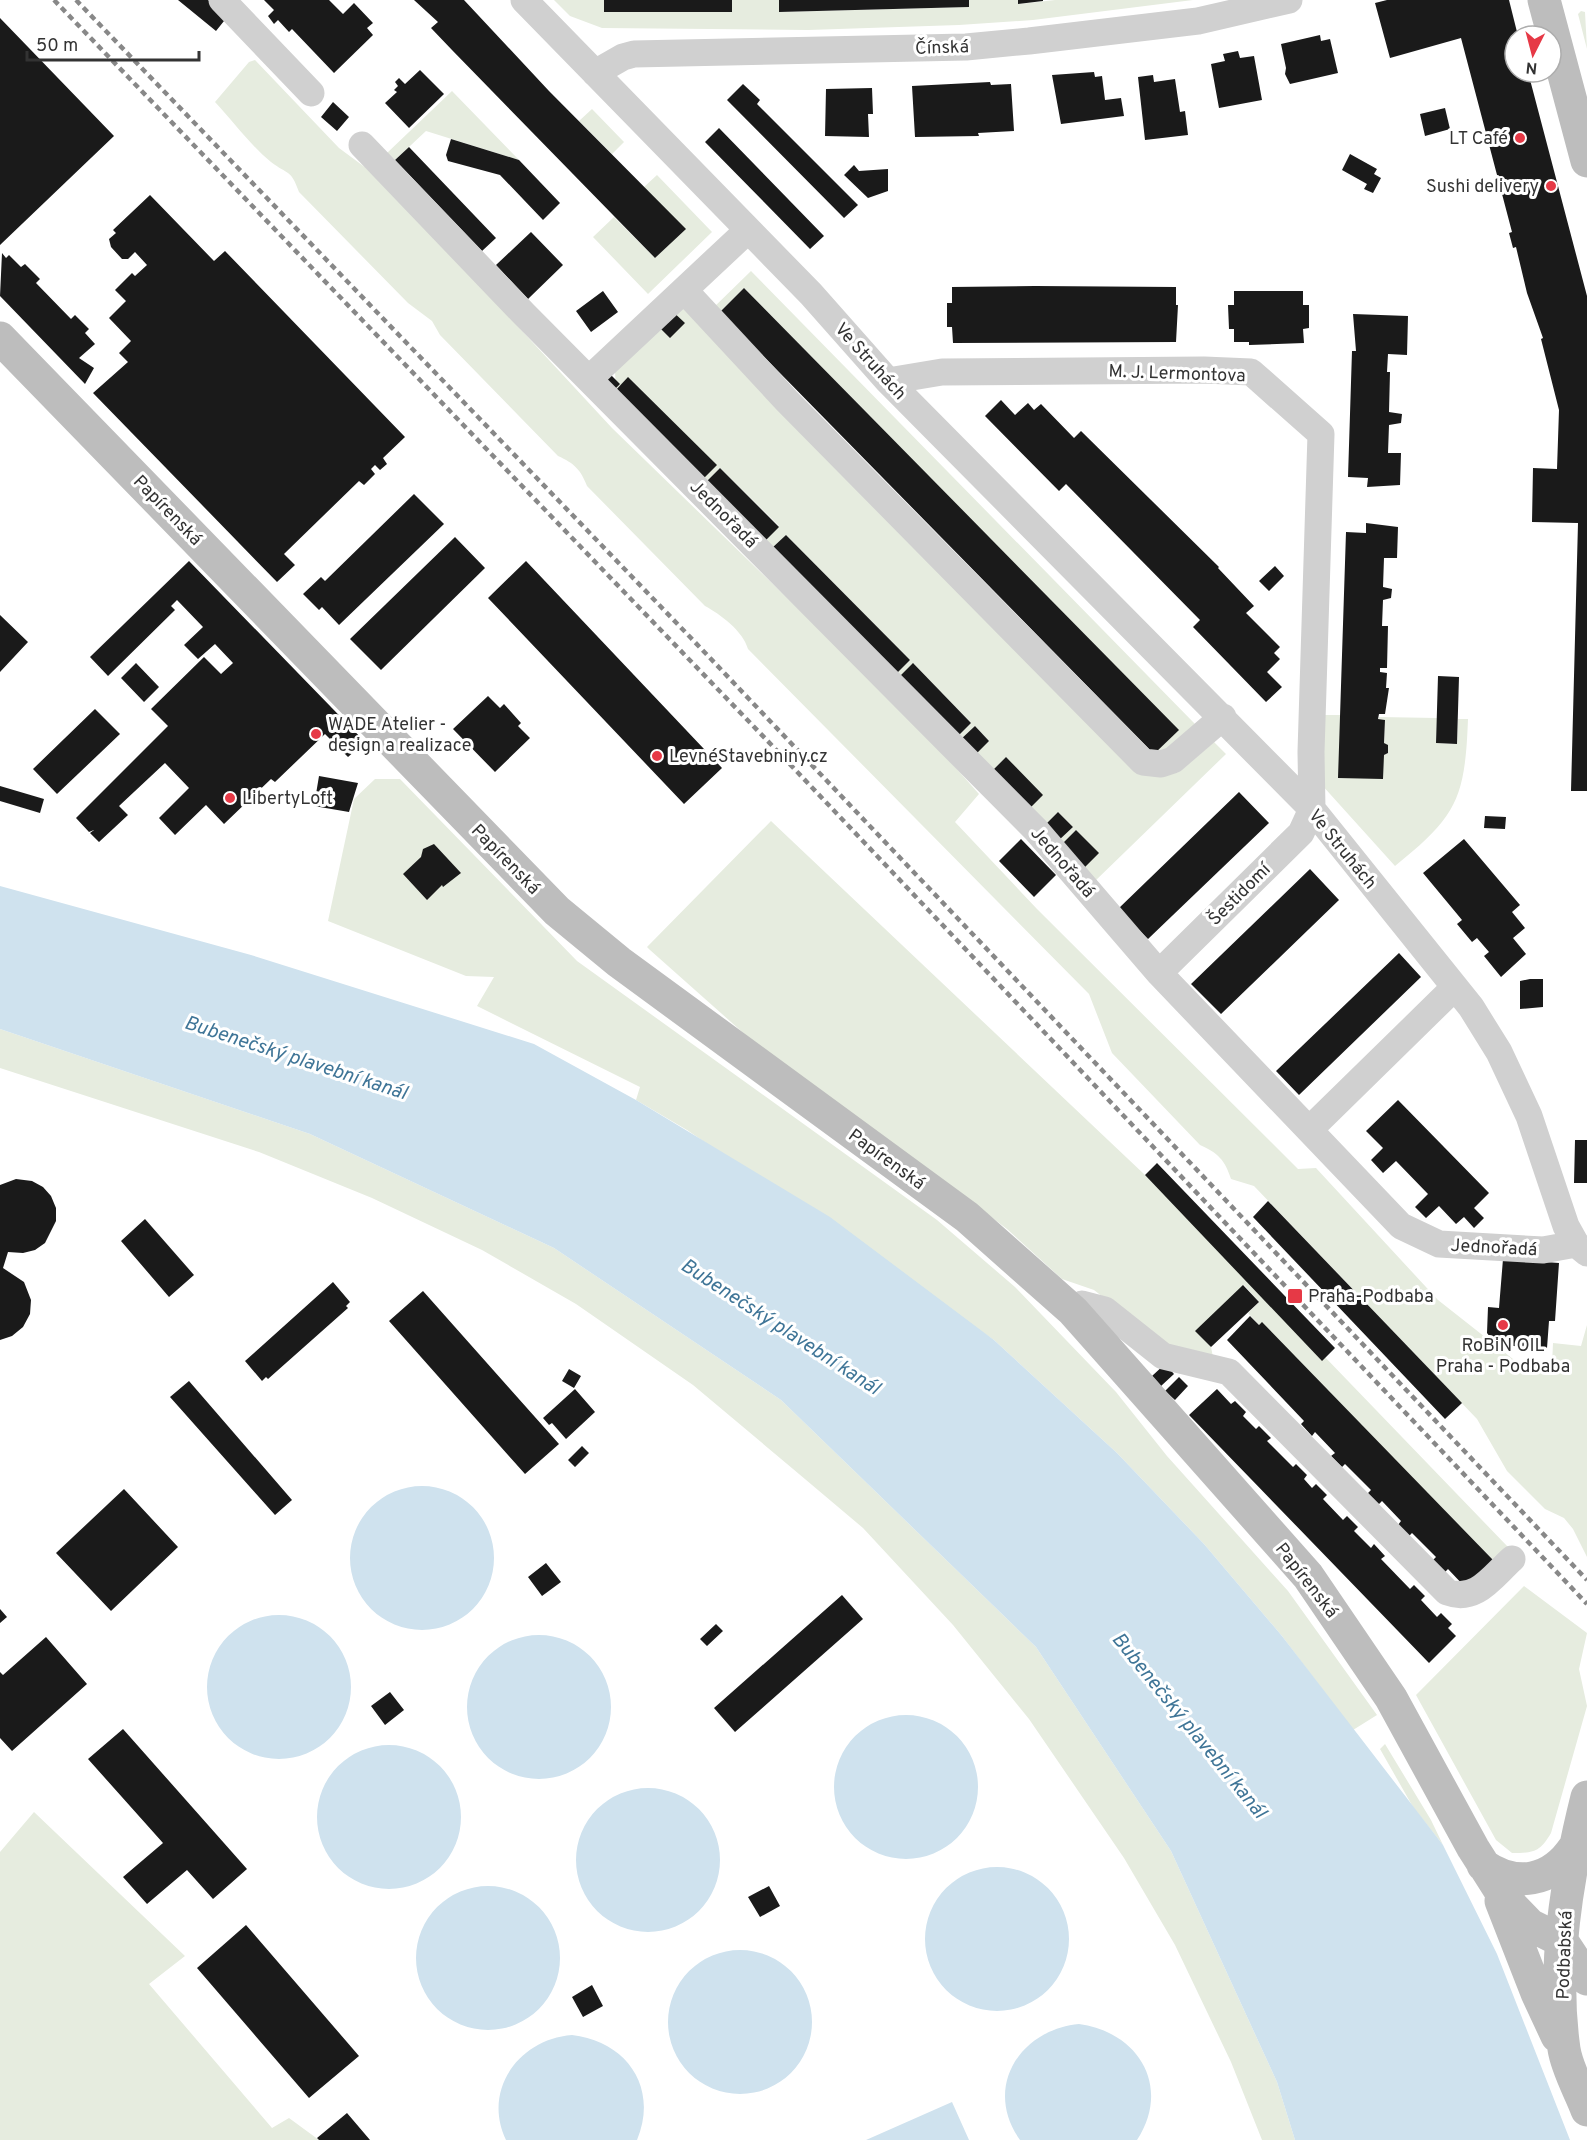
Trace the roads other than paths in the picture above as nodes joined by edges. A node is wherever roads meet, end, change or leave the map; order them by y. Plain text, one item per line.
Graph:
1 (222, 0) edge
2 (524, 0) edge
3 (1289, 0) edge
4 (1544, 0) edge
5 (595, 73) junction
6 (311, 93) dead end
7 (362, 145) dead end
8 (1587, 161) edge
9 (748, 230) junction
10 (684, 290) junction
11 (0, 338) edge
12 (589, 379) junction
13 (888, 381) junction
14 (1223, 717) junction
15 (1312, 810) junction
16 (1159, 973) junction
17 (1455, 987) junction
18 (1319, 1138) junction
19 (1582, 1248) edge
20 (1073, 1311) junction
21 (1512, 1559) dead end
22 (1587, 1797) edge
23 (1574, 1848) junction
24 (1488, 1873) junction
25 (1587, 1917) edge
26 (1562, 1941) junction
27 (1587, 1979) edge
28 (1564, 2051) junction
29 (1587, 2110) edge

1 - 6 street
2 - 5 street, Ve Struhách
3 - 5 street, Čínská
4 - 8 street
5 - 9 street, Ve Struhách
7 - 12 street, Jednořadá
9 - 10 street
9 - 13 street, Ve Struhách
10 - 12 street
10 - 14 street
11 - 20 street, Papírenská
12 - 16 street, Jednořadá
13 - 14 street, Ve Struhách
13 - 15 street, M. J. Lermontova
14 - 15 street, Ve Struhách
15 - 16 street, Šestidomí
15 - 17 street, Ve Struhách
16 - 18 street, Jednořadá
17 - 18 street
17 - 19 street, Ve Struhách
18 - 19 street, Jednořadá
20 - 21 street
20 - 24 street, Papírenská
22 - 23 street, Podbabská
23 - 24 street
23 - 26 street, Podbabská
24 - 26 street, Papírenská
24 - 28 street, Papírenská
25 - 26 street
26 - 27 street
26 - 28 street, Podbabská
28 - 29 street, Podbabská

